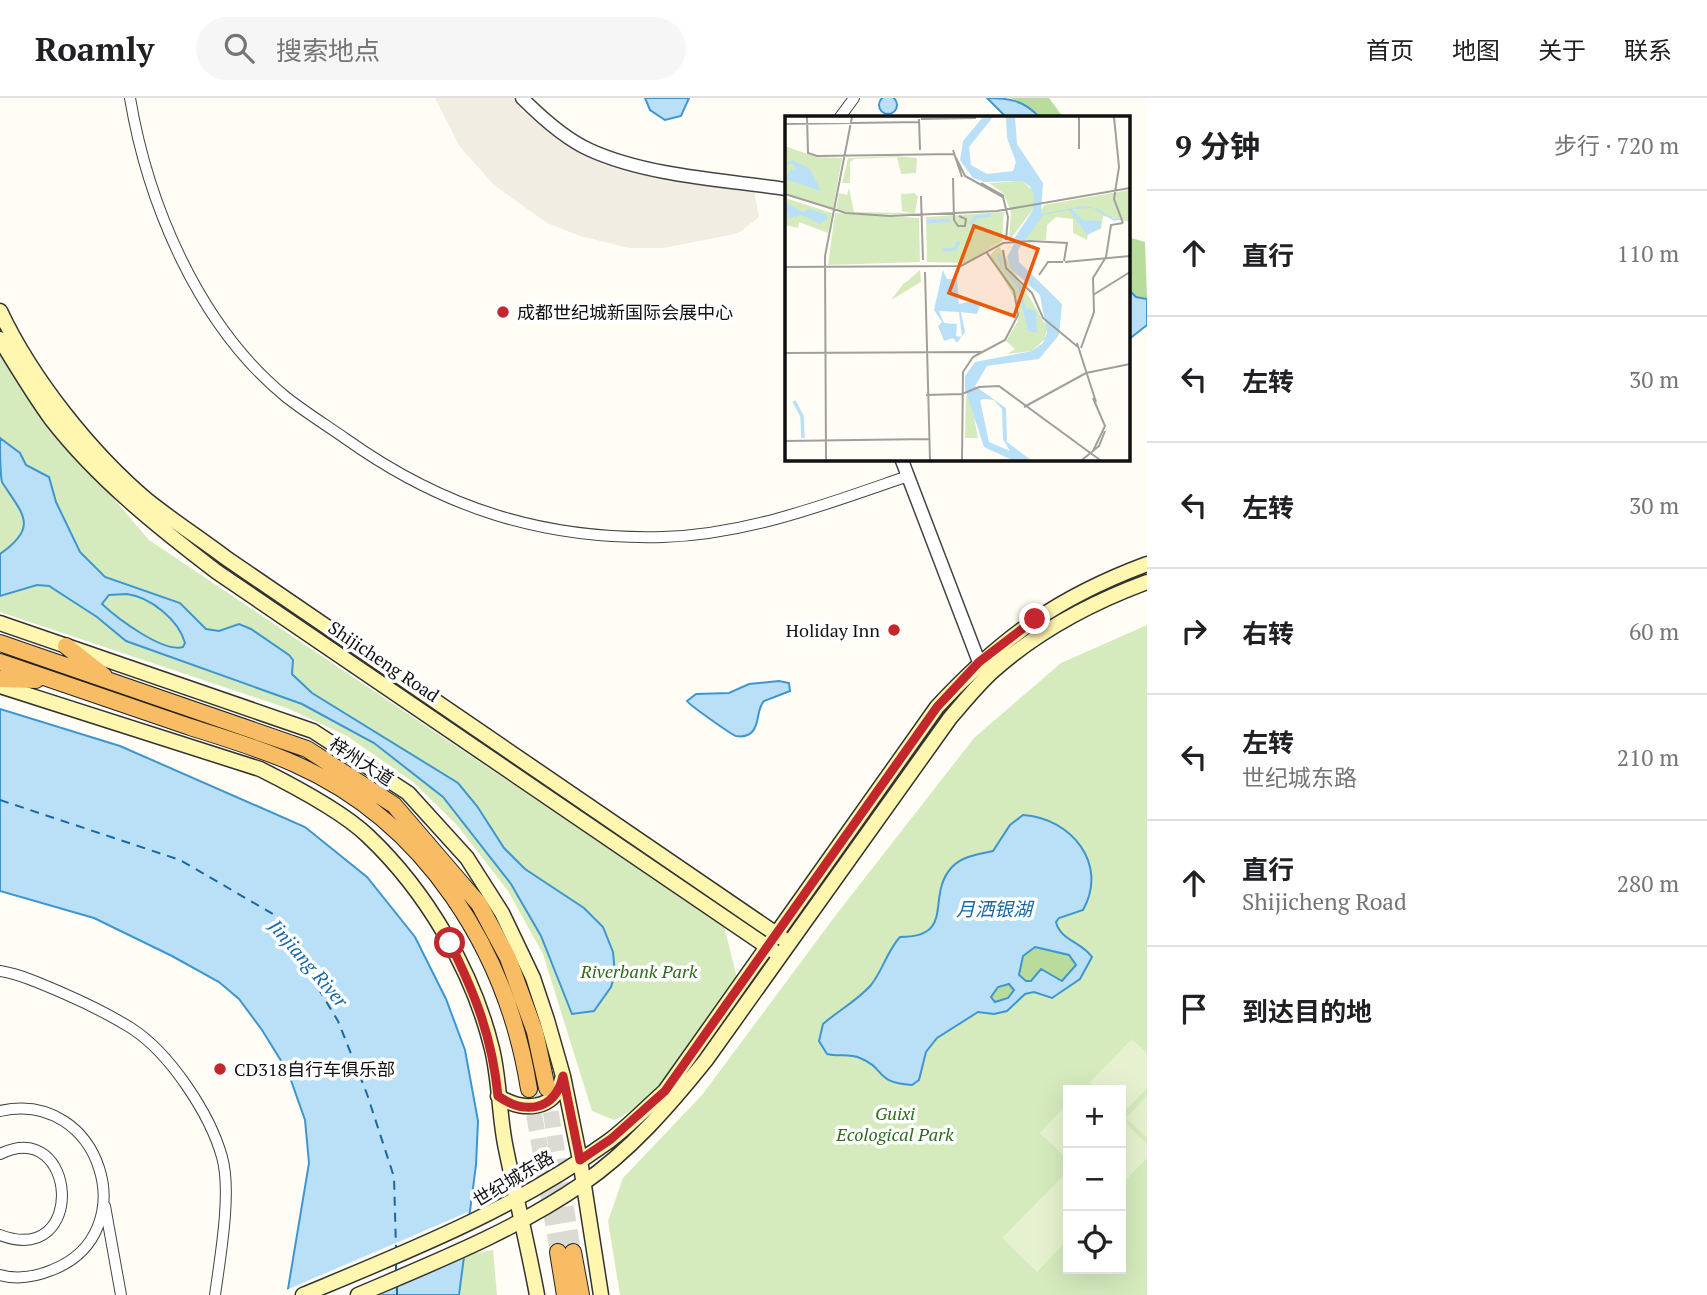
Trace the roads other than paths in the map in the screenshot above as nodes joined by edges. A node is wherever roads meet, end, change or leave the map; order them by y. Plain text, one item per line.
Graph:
1 (130, 98) edge
2 (522, 98) edge
3 (854, 98) edge
4 (841, 116) edge
5 (785, 189) edge
6 (0, 311) edge
7 (0, 339) edge
8 (902, 460) edge
9 (908, 477) junction
10 (1147, 564) edge
11 (1147, 582) edge
12 (0, 623) edge
13 (0, 643) edge
14 (66, 646) junction
15 (0, 662) edge
16 (979, 662) junction
17 (993, 670) junction
18 (0, 679) edge
19 (53, 680) junction
20 (114, 684) junction
21 (0, 686) edge
22 (783, 939) junction
23 (774, 951) junction
24 (0, 971) edge
25 (563, 1076) junction
26 (547, 1088) tunnel mouth
27 (529, 1089) tunnel mouth
28 (498, 1096) junction
29 (0, 1111) edge
30 (0, 1154) edge
31 (580, 1160) junction
32 (584, 1183) junction
33 (518, 1199) junction
34 (104, 1201) junction
35 (523, 1221) junction
36 (0, 1235) edge
37 (0, 1275) edge
38 (121, 1295) edge
39 (215, 1295) edge
40 (303, 1295) edge
41 (358, 1295) edge
42 (537, 1295) edge
43 (565, 1295) edge
44 (581, 1295) edge
45 (601, 1295) edge

1 - 9 street
2 - 5 street
3 - 4 street
6 - 22 main road, Shijicheng Road
7 - 23 main road, Shijicheng Road
8 - 9 street
9 - 16 street
10 - 16 main road
11 - 17 main road
12 - 14 main road
13 - 20 highway, 梓州大道
14 - 20 highway
14 - 25 main road
15 - 19 highway, 梓州大道
16 - 17 street
16 - 22 main road
17 - 22 main road
18 - 19 highway
19 - 27 highway, 梓州大道
20 - 26 highway, 梓州大道
21 - 28 main road
22 - 23 main road, 世纪城东路
23 - 31 main road, 世纪城东路
23 - 32 main road, 世纪城东路
24 - 39 street
25 - 28 main road
25 - 31 main road
28 - 33 main road
29 - 34 street
30 - 36 street
31 - 32 main road
31 - 33 main road, 世纪城东路
32 - 35 main road, 世纪城东路
32 - 45 main road
33 - 35 main road
33 - 40 main road, 世纪城东路
34 - 37 street
34 - 38 street
35 - 41 main road, 世纪城东路
35 - 42 main road
43 - 44 highway

